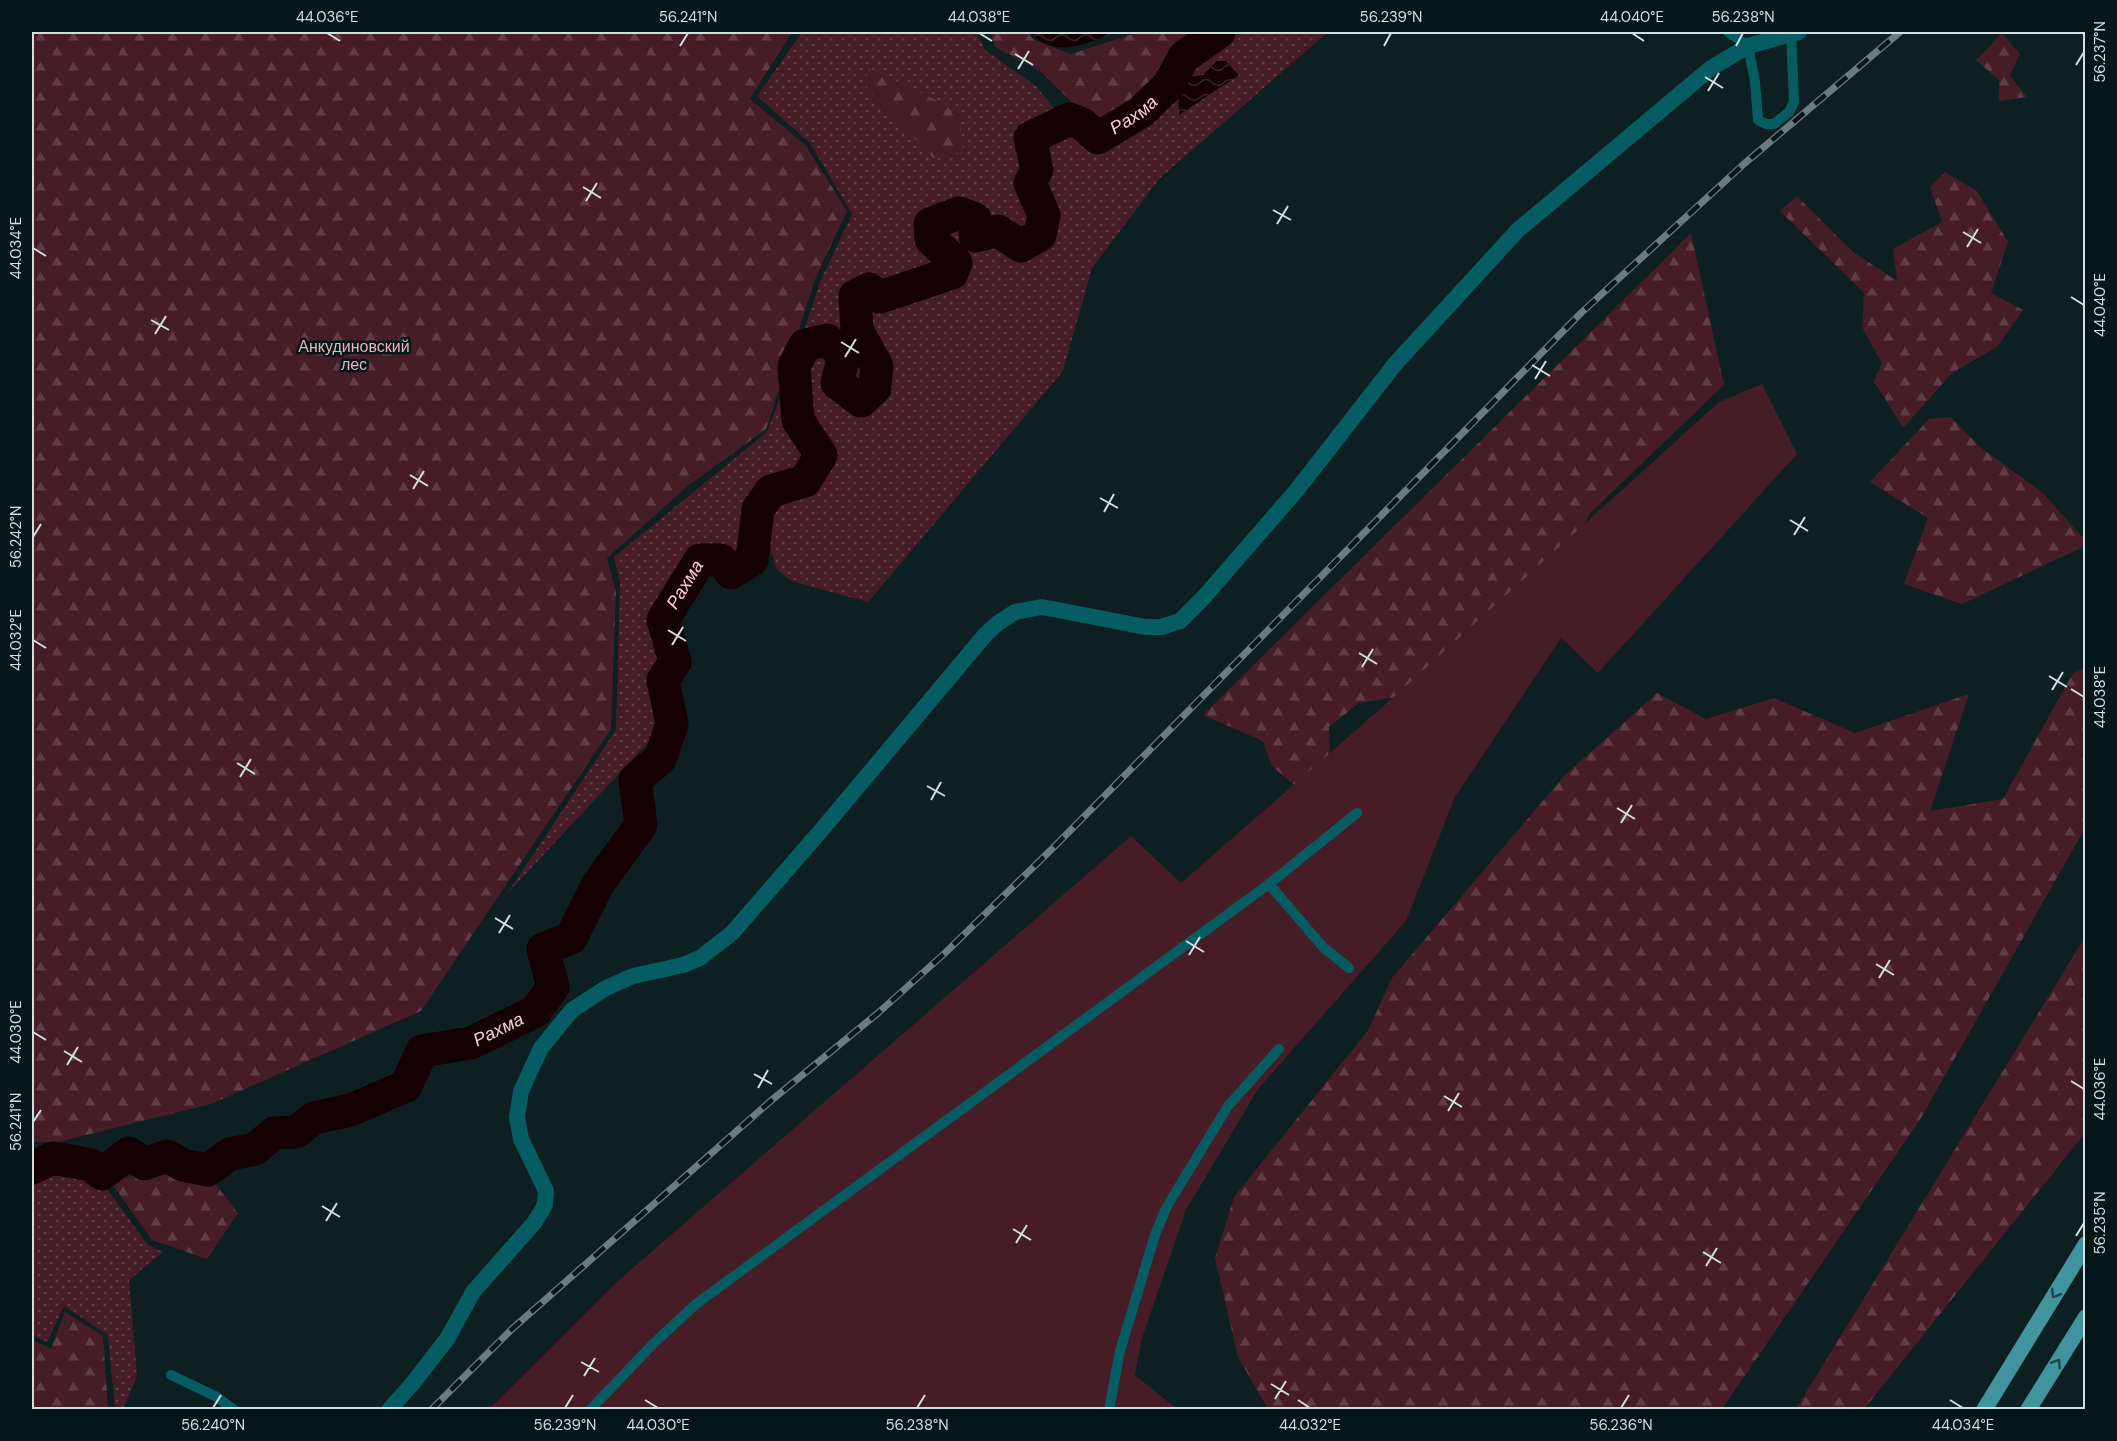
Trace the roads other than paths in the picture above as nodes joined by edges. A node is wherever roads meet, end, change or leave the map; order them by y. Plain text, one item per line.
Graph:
1 (1728, 32) edge
2 (1794, 32) edge
3 (1748, 46) junction
4 (1357, 813) dead end
5 (1269, 884) junction
6 (1349, 968) dead end
7 (1279, 1049) dead end
8 (2085, 1244) edge
9 (2085, 1317) edge
10 (171, 1375) dead end
11 (234, 1410) edge
12 (389, 1410) edge
13 (590, 1410) edge
14 (1109, 1410) edge
15 (1984, 1410) edge
16 (2028, 1410) edge

1 - 3 lane
2 - 3 street
2 - 3 lane
3 - 12 street
4 - 5 lane
5 - 6 lane
5 - 13 lane
7 - 14 lane
8 -> 15 main road
16 -> 9 main road
10 - 11 lane

